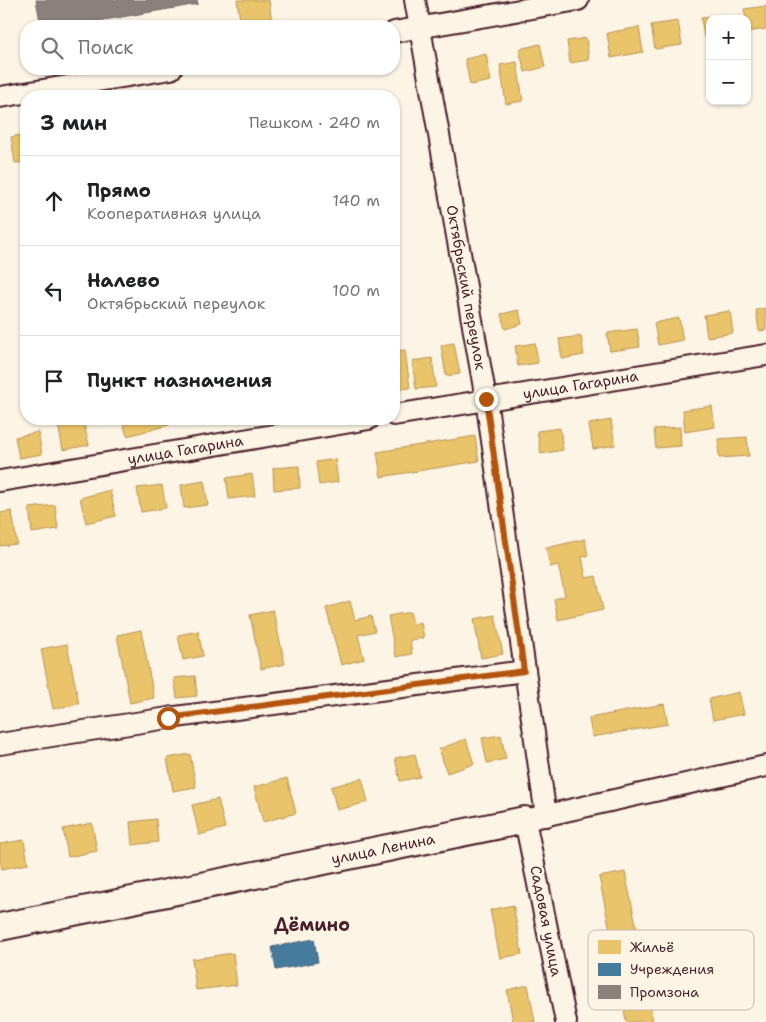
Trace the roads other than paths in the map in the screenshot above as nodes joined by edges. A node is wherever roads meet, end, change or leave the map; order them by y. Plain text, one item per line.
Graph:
1 (415, 0) edge
2 (578, 0) edge
3 (420, 27) junction
4 (400, 31) edge
5 (134, 75) edge
6 (43, 90) edge
7 (20, 94) edge
8 (0, 97) edge
9 (766, 355) edge
10 (486, 399) junction
11 (400, 413) edge
12 (333, 425) edge
13 (0, 481) edge
14 (524, 671) junction
15 (0, 744) edge
16 (766, 766) edge
17 (536, 818) junction
18 (0, 928) edge
19 (566, 1022) edge

1 - 3 street, Октябрьский переулок
2 - 3 street
3 - 4 street
3 - 10 street, Октябрьский переулок
5 - 6 street
7 - 8 street
9 - 10 street, улица Гагарина
10 - 11 street, улица Гагарина
10 - 14 street, Октябрьский переулок
12 - 13 street, улица Гагарина
14 - 15 street
14 - 17 street, Октябрьский переулок
16 - 17 street, улица Ленина
17 - 18 street, улица Ленина
17 - 19 street, Садовая улица

